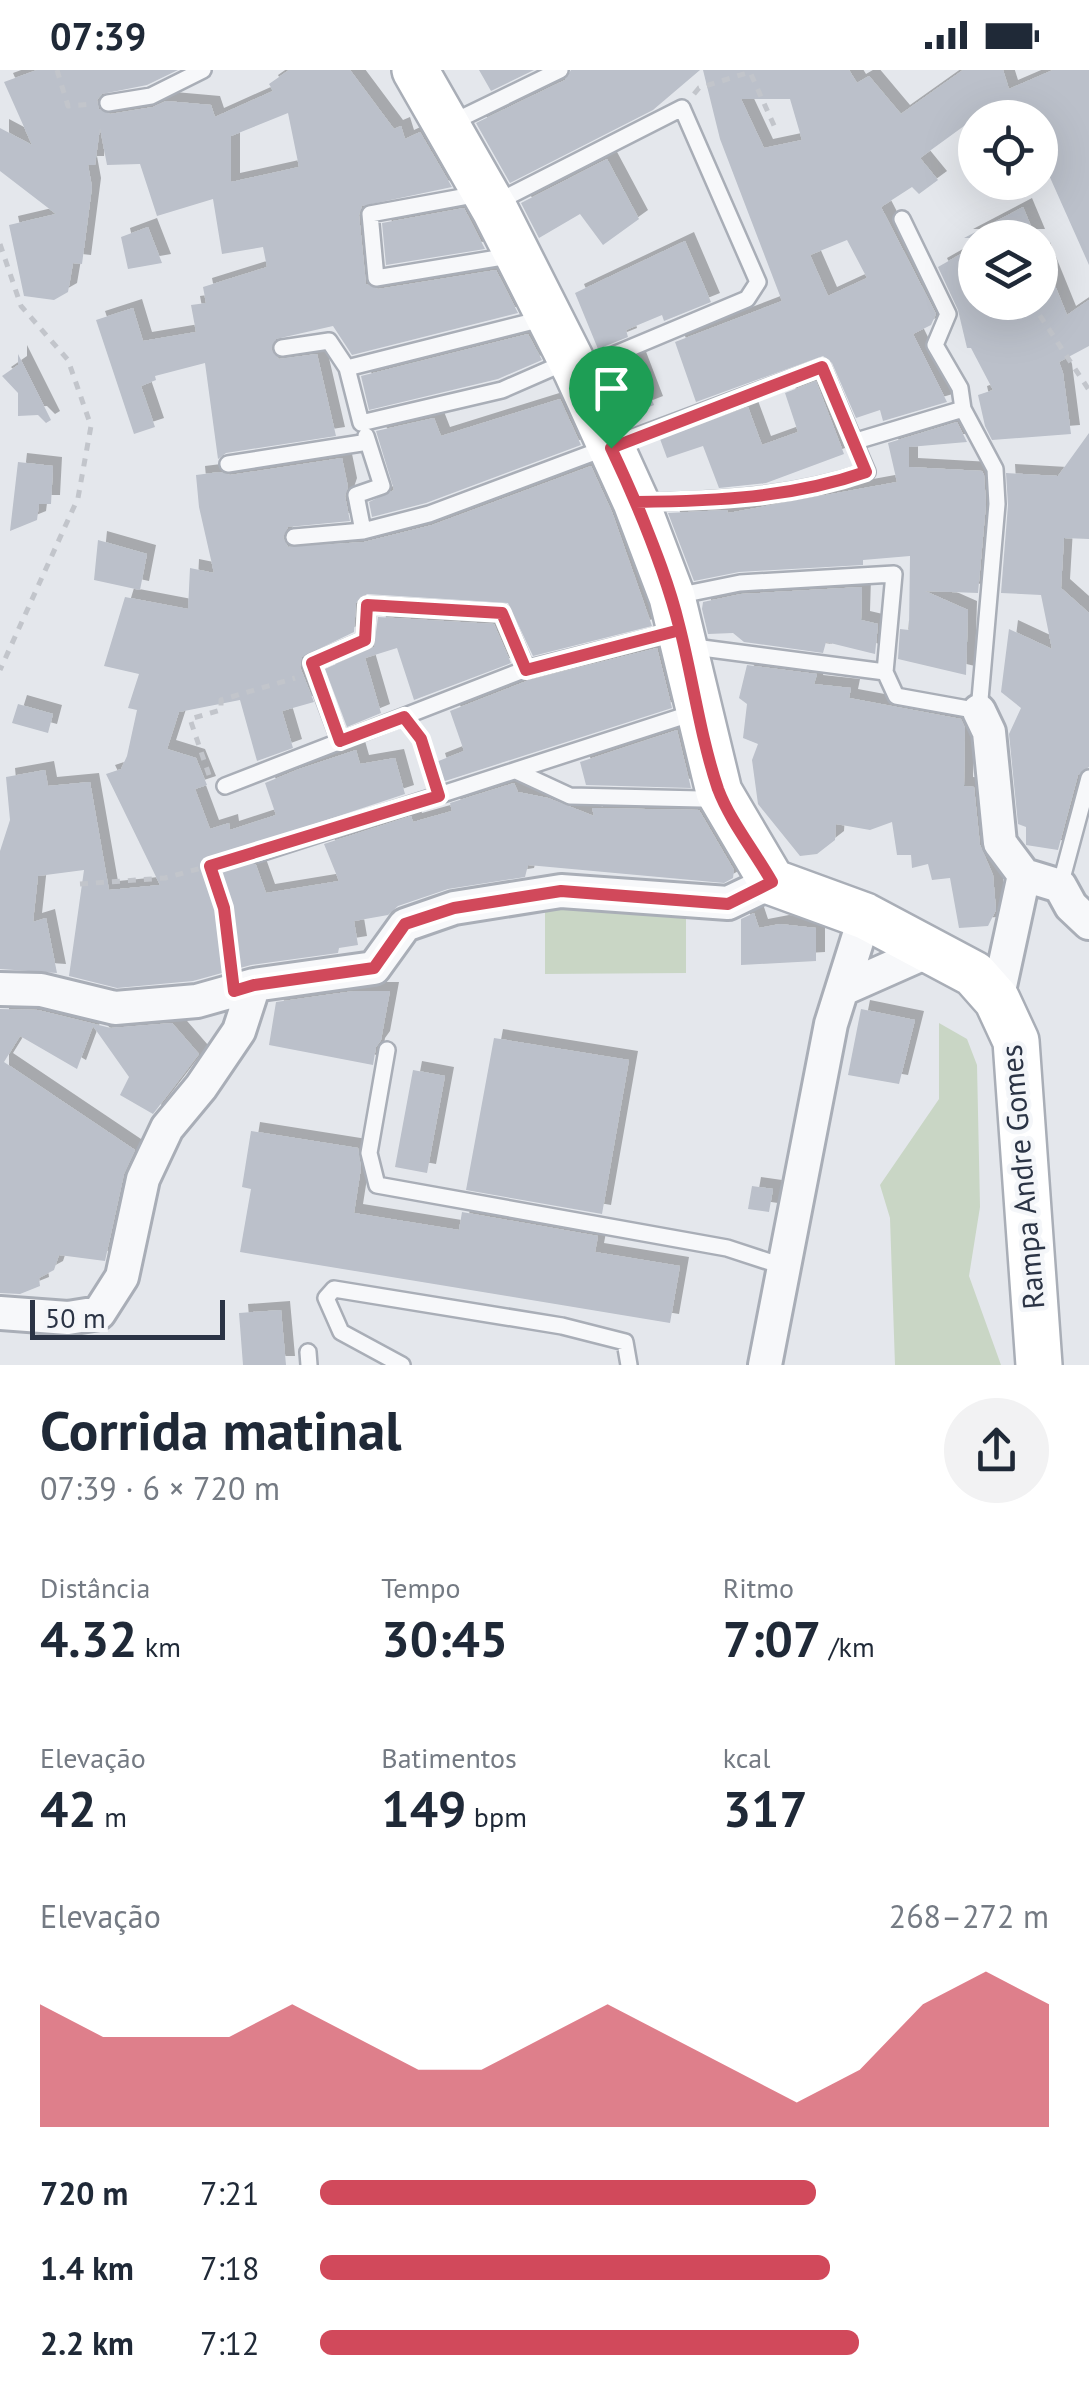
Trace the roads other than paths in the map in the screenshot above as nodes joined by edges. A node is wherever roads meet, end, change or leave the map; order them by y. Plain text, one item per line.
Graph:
1 (202, 70) edge
2 (560, 70) edge
3 (420, 71) edge
4 (108, 103) road end
5 (448, 125) junction
6 (484, 193) junction
7 (902, 219) dead end
8 (517, 254) junction
9 (548, 318) junction
10 (282, 348) dead end
11 (573, 365) junction
12 (347, 368) junction
13 (963, 409) junction
14 (362, 423) junction
15 (368, 442) junction
16 (854, 442) junction
17 (611, 448) junction
18 (228, 464) dead end
19 (636, 502) junction
20 (363, 531) junction
21 (294, 537) dead end
22 (679, 624) junction
23 (526, 670) junction
24 (886, 672) junction
25 (700, 711) junction
26 (979, 711) junction
27 (340, 741) junction
28 (516, 771) junction
29 (1089, 778) edge
30 (224, 786) road end
31 (719, 792) junction
32 (257, 854) road end
33 (1024, 875) junction
34 (772, 882) junction
35 (1060, 886) junction
36 (865, 916) junction
37 (1089, 923) edge
38 (931, 950) junction
39 (244, 988) junction
40 (0, 990) edge
41 (842, 990) junction
42 (997, 1000) junction
43 (386, 1050) dead end
44 (786, 1266) junction
45 (0, 1314) edge
46 (402, 1365) edge
47 (629, 1365) edge
48 (766, 1365) edge
49 (1040, 1365) edge

1 - 4 lane
2 - 5 lane
3 - 5 street
5 - 6 street
6 - 8 street
6 - 8 lane
6 - 11 lane
7 - 13 lane
8 - 9 street
9 - 11 street
9 - 12 lane
10 - 12 lane
11 - 14 lane
11 - 17 street
12 - 14 lane
13 - 16 lane
13 - 26 lane
14 - 15 lane
15 - 18 lane
15 - 20 lane
16 - 17 lane
16 - 19 lane
17 - 19 street
17 - 20 lane
19 - 22 street
20 - 21 lane
22 - 23 lane
22 - 24 lane
22 - 24 lane
22 - 25 street
23 - 27 lane
23 - 27 lane
24 - 26 lane
25 - 28 lane
25 - 31 street
26 - 33 street
27 - 30 lane
28 - 31 lane
28 - 32 lane
29 - 35 lane
31 - 34 street
33 - 35 street
33 - 42 street
34 - 36 street, Rampa Andre Gomes
34 - 39 street
35 - 37 street
36 - 38 street, Rampa Andre Gomes
36 - 41 street
38 - 41 street
38 - 42 street, Rampa Andre Gomes
39 - 40 street
39 - 45 street
41 - 44 street
42 - 49 street, Rampa Andre Gomes
43 - 44 lane
44 - 48 street
46 - 47 lane

